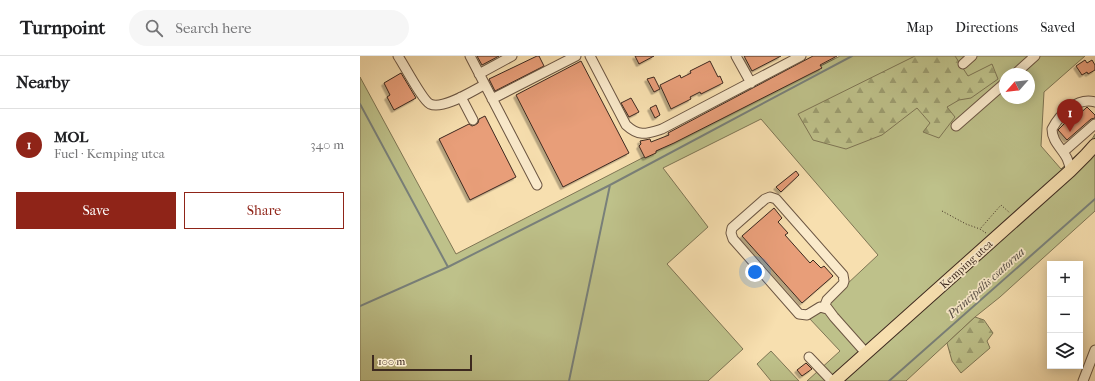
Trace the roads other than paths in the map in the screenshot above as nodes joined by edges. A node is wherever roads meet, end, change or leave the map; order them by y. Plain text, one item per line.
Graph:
1 (398, 56) edge
2 (470, 56) edge
3 (512, 56) edge
4 (575, 56) edge
5 (590, 56) edge
6 (736, 56) edge
7 (801, 56) edge
8 (972, 56) edge
9 (1035, 56) edge
10 (963, 64) dead end
11 (1022, 68) edge
12 (479, 74) junction
13 (751, 83) junction
14 (484, 85) junction
15 (999, 88) edge
16 (461, 97) junction
17 (492, 99) junction
18 (1095, 102) edge
19 (473, 120) dead end
20 (1095, 124) edge
21 (956, 126) dead end
22 (1095, 145) edge
23 (1064, 153) junction
24 (1086, 155) junction
25 (1070, 171) junction
26 (537, 185) dead end
27 (827, 309) junction
28 (1095, 350) edge
29 (866, 353) junction
30 (809, 357) dead end
31 (832, 381) edge
32 (835, 381) edge
33 (1082, 381) edge

1 - 16 street
2 - 12 street
3 - 12 street
4 - 17 street
5 - 13 street
6 - 13 street
7 - 13 street
8 - 10 street
9 - 11 street
12 - 14 street
14 - 16 street
14 - 17 street
15 - 21 street
16 - 19 street
17 - 26 street
18 - 23 street
20 - 23 street
22 - 24 main road, Kemping utca
23 - 24 street
23 - 25 street
24 - 25 main road, Kemping utca
25 - 29 main road, Kemping utca
27 - 27 street
27 - 29 street
28 - 33 street
29 - 32 main road, Kemping utca
30 - 31 street

